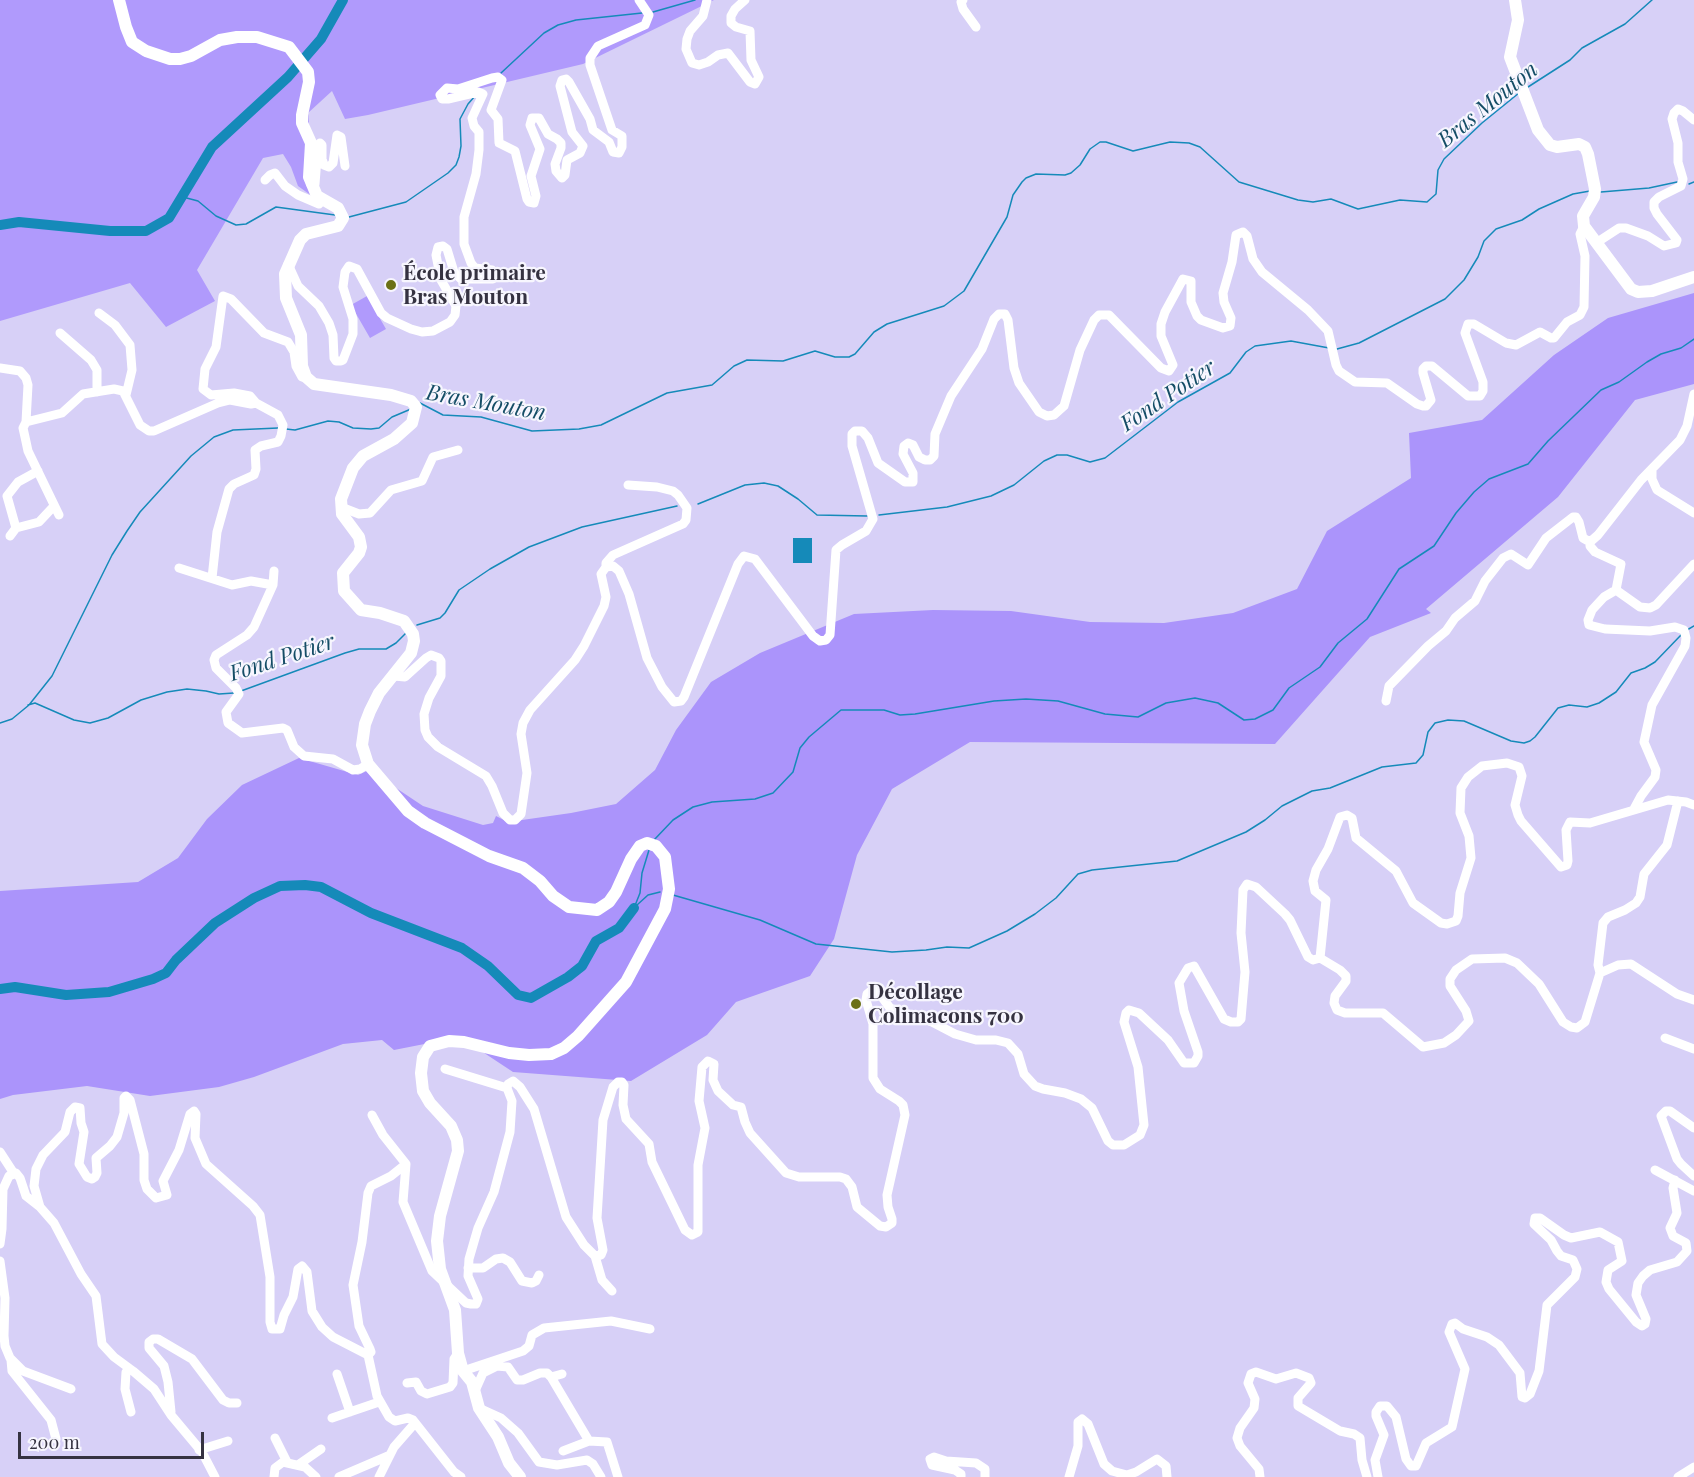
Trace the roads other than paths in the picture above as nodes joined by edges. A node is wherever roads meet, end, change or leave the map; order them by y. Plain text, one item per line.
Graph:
1 (119, 0) edge
2 (639, 0) edge
3 (707, 0) edge
4 (745, 0) edge
5 (963, 0) edge
6 (1515, 0) edge
7 (976, 27) dead end
8 (1694, 120) edge
9 (345, 166) dead end
10 (265, 180) dead end
11 (311, 185) junction
12 (322, 200) junction
13 (1584, 226) junction
14 (1596, 243) junction
15 (288, 264) junction
16 (1694, 276) edge
17 (99, 313) dead end
18 (60, 333) dead end
19 (0, 368) edge
20 (310, 380) junction
21 (97, 392) junction
22 (1694, 394) edge
23 (126, 395) junction
24 (256, 403) junction
25 (26, 422) junction
26 (458, 450) dead end
27 (1652, 469) junction
28 (38, 471) junction
29 (628, 485) dead end
30 (4, 493) edge
31 (340, 507) junction
32 (1694, 513) edge
33 (16, 528) junction
34 (10, 536) dead end
35 (1590, 542) junction
36 (1694, 564) edge
37 (606, 567) junction
38 (179, 568) dead end
39 (274, 571) dead end
40 (212, 578) junction
41 (273, 585) junction
42 (1616, 590) junction
43 (394, 676) junction
44 (1386, 701) dead end
45 (368, 764) junction
46 (1678, 801) junction
47 (1694, 805) edge
48 (1634, 809) junction
49 (1320, 958) junction
50 (1600, 973) junction
51 (1694, 1000) edge
52 (1665, 1038) dead end
53 (1694, 1049) edge
54 (445, 1069) dead end
55 (507, 1088) junction
56 (372, 1115) dead end
57 (1694, 1128) edge
58 (0, 1152) edge
59 (406, 1164) junction
60 (1655, 1170) dead end
61 (13, 1172) junction
62 (1694, 1176) edge
63 (1675, 1180) junction
64 (1694, 1191) edge
65 (40, 1207) junction
66 (0, 1244) edge
67 (595, 1256) junction
68 (0, 1260) edge
69 (468, 1268) junction
70 (539, 1275) dead end
71 (444, 1281) junction
72 (612, 1291) dead end
73 (650, 1329) dead end
74 (458, 1353) junction
75 (368, 1356) junction
76 (10, 1358) junction
77 (130, 1370) junction
78 (463, 1371) junction
79 (337, 1374) dead end
80 (562, 1374) dead end
81 (551, 1377) junction
82 (407, 1383) dead end
83 (71, 1389) dead end
84 (475, 1391) junction
85 (379, 1402) junction
86 (237, 1403) dead end
87 (479, 1408) junction
88 (351, 1412) junction
89 (131, 1413) dead end
90 (171, 1415) junction
91 (332, 1418) dead end
92 (415, 1423) junction
93 (275, 1438) dead end
94 (56, 1439) dead end
95 (228, 1441) dead end
96 (589, 1441) junction
97 (321, 1449) dead end
98 (199, 1450) junction
99 (563, 1452) dead end
100 (388, 1456) junction
101 (287, 1462) junction
102 (298, 1465) junction
103 (1694, 1467) edge
104 (215, 1477) edge
105 (274, 1477) edge
106 (316, 1477) edge
107 (339, 1477) edge
108 (379, 1477) edge
109 (461, 1477) edge
110 (520, 1477) edge
111 (602, 1477) edge
112 (618, 1477) edge
113 (961, 1477) edge
114 (985, 1477) edge
115 (1069, 1477) edge
116 (1167, 1477) edge
117 (1260, 1477) edge
118 (1367, 1477) edge
119 (1378, 1477) edge
120 (1678, 1477) edge

1 - 11 main road
2 - 15 street
3 - 4 street
5 - 7 street
6 - 13 main road
8 - 14 street
9 - 11 street
10 - 12 street
11 - 12 main road
12 - 15 main road
13 - 14 main road
13 - 37 street
14 - 16 main road
15 - 20 main road
17 - 23 street
18 - 21 street
19 - 25 street
20 - 24 street
20 - 31 main road
21 - 23 street
21 - 25 street
22 - 27 street
23 - 24 street
24 - 40 street
25 - 28 street
26 - 31 street
27 - 32 street
27 - 35 street
28 - 30 street
28 - 33 street
29 - 37 street
30 - 33 street
31 - 43 main road
33 - 34 street
35 - 42 street
35 - 44 street
36 - 42 street
37 - 43 street
38 - 40 street
39 - 41 street
40 - 41 street
41 - 45 street
42 - 48 street
43 - 45 main road
45 - 71 main road
46 - 47 street
46 - 48 street
46 - 50 street
48 - 49 street
49 - 50 street
49 - 67 street
50 - 51 street
52 - 53 street
54 - 55 street
55 - 67 street
55 - 69 street
56 - 59 street
57 - 62 street
58 - 61 street
59 - 71 street
59 - 75 street
60 - 63 street
61 - 65 street
61 - 66 street
63 - 64 street
63 - 119 street
65 - 75 street
65 - 77 street
67 - 72 street
68 - 76 street
69 - 70 street
69 - 71 street
71 - 74 main road
73 - 78 street
74 - 78 main road
74 - 82 street
75 - 85 street
76 - 83 street
76 - 94 street
77 - 89 street
77 - 90 street
78 - 84 main road
79 - 88 street
80 - 81 street
81 - 84 street
81 - 96 street
84 - 87 main road
85 - 88 street
85 - 92 street
86 - 90 street
87 - 110 main road
87 - 111 street
88 - 91 street
90 - 98 street
92 - 100 street
92 - 109 street
93 - 101 street
95 - 98 street
96 - 99 street
96 - 112 street
97 - 102 street
98 - 104 street
100 - 107 street
100 - 108 street
101 - 102 street
101 - 105 street
102 - 106 street
103 - 120 street
113 - 114 street
115 - 116 street
117 - 118 street

